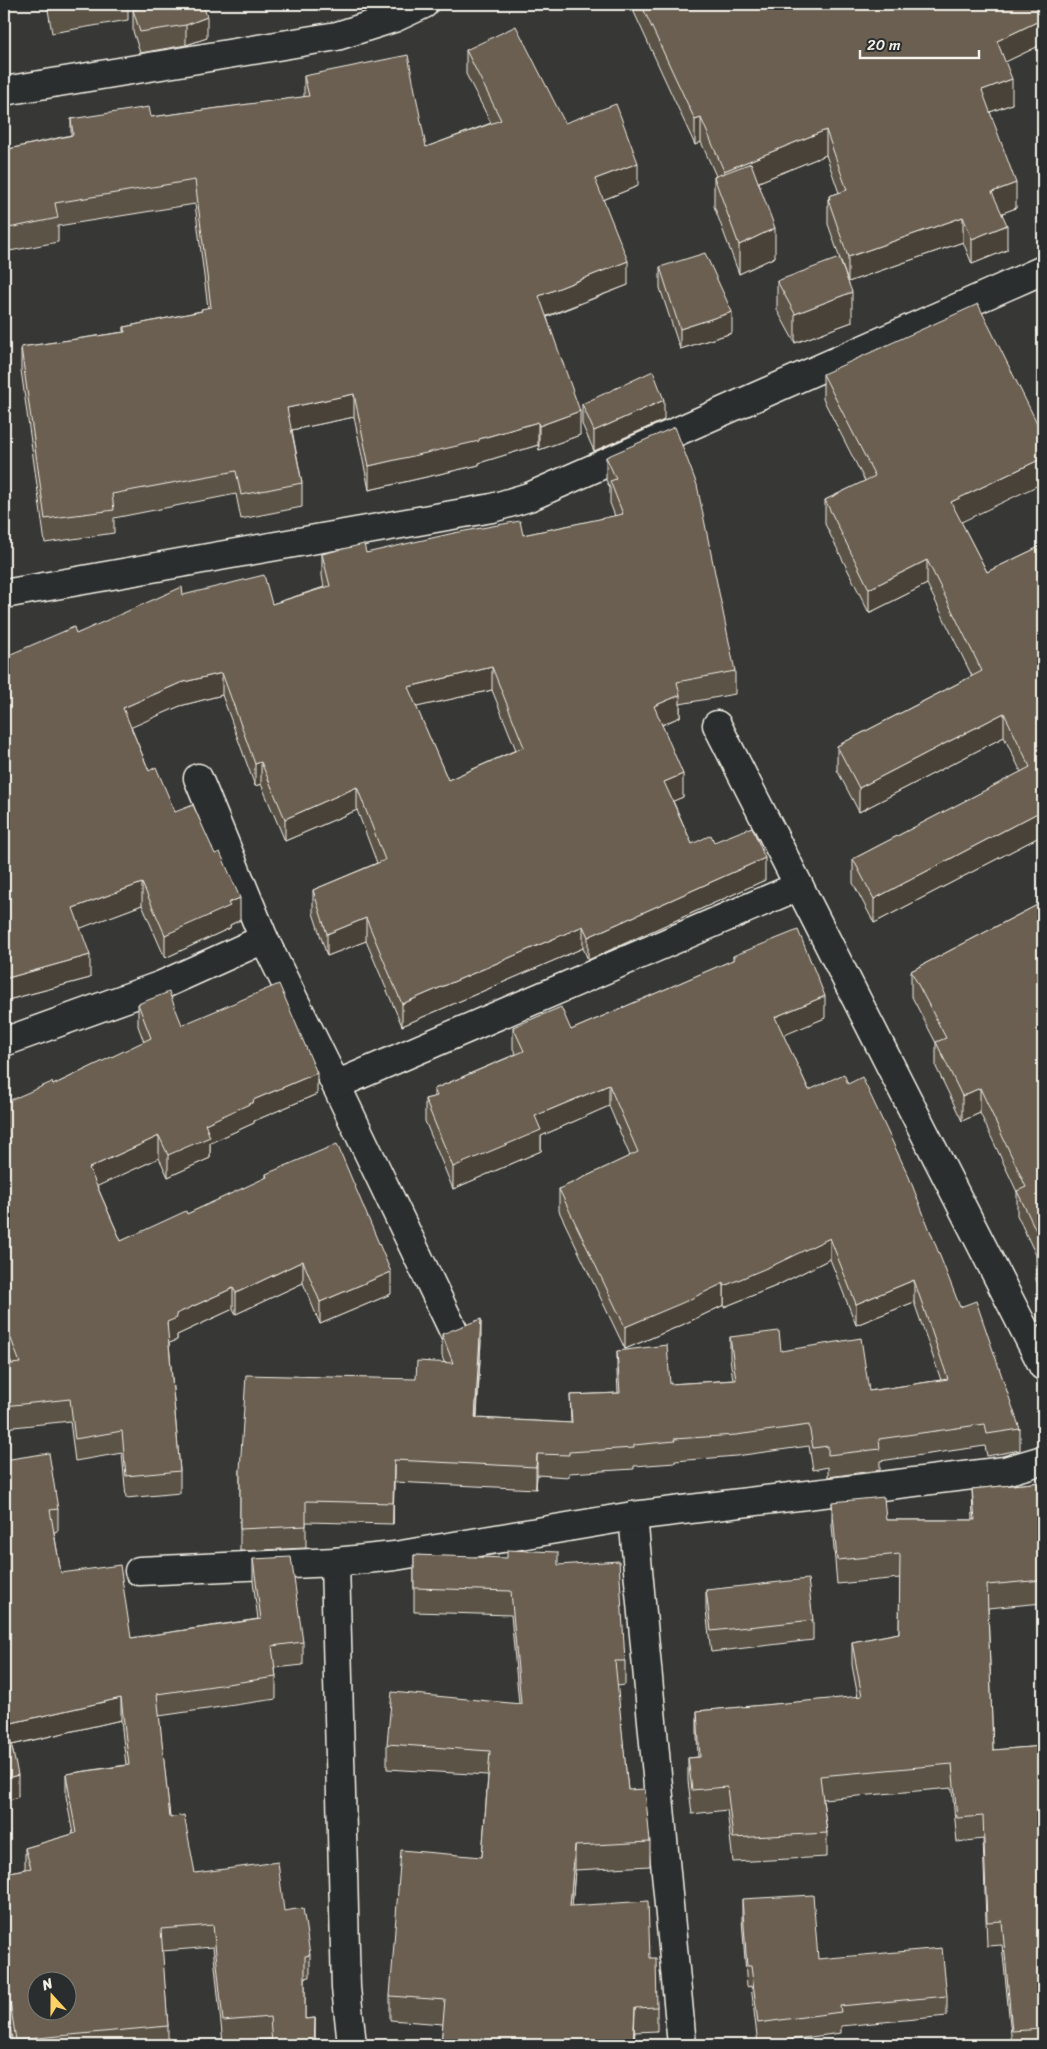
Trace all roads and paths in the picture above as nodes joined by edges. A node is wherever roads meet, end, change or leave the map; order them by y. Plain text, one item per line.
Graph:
1 (424, 4) edge
2 (4, 92) edge
3 (1043, 270) edge
4 (4, 594) edge
5 (717, 725) dead end
6 (198, 778) dead end
7 (798, 886) junction
8 (264, 939) junction
9 (4, 1042) edge
10 (336, 1085) junction
11 (455, 1334) edge
12 (1043, 1366) edge
13 (1043, 1460) edge
14 (633, 1516) junction
15 (335, 1562) junction
16 (139, 1571) dead end
17 (352, 2045) edge
18 (682, 2045) edge

1 - 2 street
3 - 4 street
5 - 7 street
6 - 8 street
7 - 10 street
7 - 12 street
8 - 9 street
8 - 10 street
10 - 11 street
13 - 14 street
14 - 15 street
14 - 18 street
15 - 16 street
15 - 17 street

